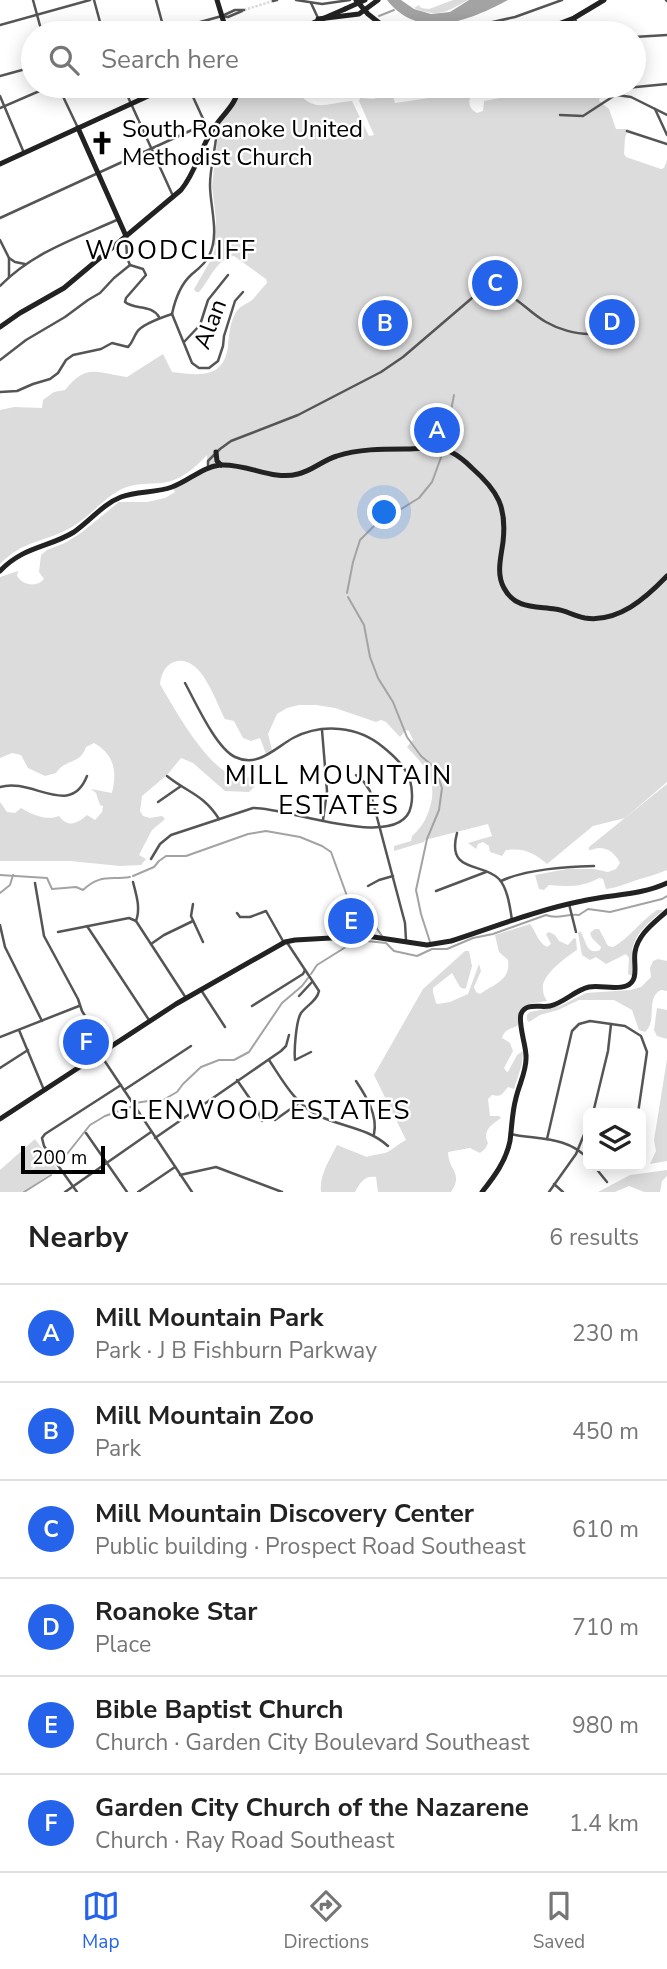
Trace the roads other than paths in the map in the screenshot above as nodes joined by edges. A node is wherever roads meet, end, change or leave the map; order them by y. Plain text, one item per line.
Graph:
1 (33, 0) edge
2 (92, 0) edge
3 (156, 0) edge
4 (217, 0) edge
5 (296, 0) edge
6 (350, 0) edge
7 (356, 0) edge
8 (365, 0) edge
9 (562, 0) edge
10 (604, 0) edge
11 (377, 1) edge
12 (311, 3) junction
13 (365, 11) junction
14 (37, 15) junction
15 (222, 16) junction
16 (574, 18) junction
17 (318, 19) junction
18 (39, 21) edge
19 (99, 21) edge
20 (160, 21) edge
21 (205, 21) edge
22 (223, 21) edge
23 (314, 21) edge
24 (377, 21) edge
25 (502, 21) edge
26 (567, 21) edge
27 (576, 21) edge
28 (0, 25) edge
29 (667, 35) edge
30 (646, 36) edge
31 (21, 70) edge
32 (0, 76) edge
33 (667, 84) edge
34 (646, 86) edge
35 (0, 96) edge
36 (23, 98) edge
37 (64, 98) edge
38 (128, 98) edge
39 (144, 98) edge
40 (193, 98) edge
41 (236, 98) edge
42 (611, 98) edge
43 (630, 98) edge
44 (131, 104) junction
45 (2, 107) edge
46 (655, 109) junction
47 (560, 115) dead end
48 (667, 115) edge
49 (205, 124) junction
50 (217, 124) junction
51 (78, 128) junction
52 (628, 131) dead end
53 (210, 134) junction
54 (667, 135) edge
55 (667, 144) edge
56 (152, 149) junction
57 (24, 153) junction
58 (0, 164) edge
59 (98, 173) junction
60 (173, 197) junction
61 (0, 218) edge
62 (119, 219) junction
63 (126, 236) junction
64 (0, 240) edge
65 (9, 258) junction
66 (25, 264) junction
67 (130, 265) junction
68 (228, 275) dead end
69 (9, 277) junction
70 (0, 286) edge
71 (243, 292) dead end
72 (172, 314) junction
73 (159, 317) junction
74 (0, 327) edge
75 (589, 334) dead end
76 (184, 342) junction
77 (0, 360) edge
78 (0, 392) edge
79 (216, 452) junction
80 (221, 465) junction
81 (208, 468) junction
82 (0, 570) edge
83 (667, 576) edge
84 (186, 683) dead end
85 (322, 730) junction
86 (356, 775) dead end
87 (87, 776) dead end
88 (167, 776) dead end
89 (181, 786) junction
90 (0, 787) edge
91 (158, 802) dead end
92 (219, 818) junction
93 (323, 820) junction
94 (380, 828) junction
95 (457, 833) dead end
96 (151, 859) dead end
97 (594, 866) dead end
98 (486, 872) junction
99 (393, 876) junction
100 (501, 881) junction
101 (132, 882) dead end
102 (35, 883) dead end
103 (667, 883) edge
104 (368, 886) dead end
105 (436, 891) dead end
106 (193, 904) dead end
107 (569, 904) junction
108 (667, 911) edge
109 (237, 913) dead end
110 (136, 921) junction
111 (193, 921) junction
112 (512, 921) junction
113 (0, 925) edge
114 (87, 926) junction
115 (58, 932) dead end
116 (576, 932) dead end
117 (203, 942) dead end
118 (285, 942) junction
119 (405, 942) junction
120 (151, 944) junction
121 (305, 971) junction
122 (312, 982) junction
123 (201, 990) junction
124 (299, 996) dead end
125 (186, 998) junction
126 (79, 1006) junction
127 (252, 1006) dead end
128 (42, 1021) junction
129 (150, 1021) junction
130 (611, 1024) junction
131 (225, 1027) dead end
132 (19, 1030) junction
133 (289, 1035) dead end
134 (0, 1037) edge
135 (191, 1046) dead end
136 (27, 1050) junction
137 (107, 1050) junction
138 (311, 1052) dead end
139 (100, 1054) junction
140 (269, 1060) junction
141 (0, 1068) edge
142 (237, 1080) junction
143 (356, 1081) dead end
144 (121, 1085) junction
145 (44, 1090) junction
146 (124, 1090) junction
147 (299, 1103) junction
148 (594, 1108) edge
149 (639, 1108) edge
150 (0, 1119) edge
151 (275, 1120) dead end
152 (262, 1121) dead end
153 (151, 1132) junction
154 (86, 1133) dead end
155 (374, 1134) junction
156 (510, 1134) junction
157 (583, 1137) edge
158 (155, 1138) junction
159 (547, 1139) junction
160 (388, 1146) dead end
161 (578, 1149) junction
162 (583, 1154) edge
163 (106, 1163) junction
164 (175, 1167) junction
165 (598, 1171) edge
166 (180, 1175) junction
167 (607, 1182) dead end
168 (554, 1184) junction
169 (73, 1187) junction
170 (65, 1192) edge
171 (77, 1192) edge
172 (127, 1192) edge
173 (138, 1192) edge
174 (192, 1192) edge
175 (282, 1192) edge
176 (482, 1192) edge
177 (549, 1192) edge
178 (563, 1192) edge

1 - 14 street
2 - 14 street
2 - 19 street
3 - 20 street
4 - 15 street
5 - 12 street
6 - 12 street
7 - 13 street
8 - 17 street, bridge
9 - 25 street
10 - 16 street
11 - 13 street
12 - 17 street
13 - 17 street
13 - 24 street
14 - 18 street
14 - 28 street
15 - 15 street
15 - 21 street
15 - 22 street
16 - 26 street
16 - 27 street
17 - 23 street
29 - 30 street
31 - 32 street
33 - 34 street
35 - 45 street
36 - 45 street
37 - 51 street
38 - 44 street
39 - 44 street
40 - 49 street
41 - 50 street
42 - 47 street
43 - 46 street
44 - 51 street
44 - 56 street
45 - 57 street
46 - 48 street
46 - 54 street
49 - 53 street
49 - 56 street
50 - 53 street
50 - 72 street
51 - 57 street
51 - 59 street
52 - 55 street
53 - 60 street
56 - 59 street
56 - 60 street
57 - 58 street
59 - 61 street
59 - 62 street
60 - 63 street
62 - 63 street
62 - 66 street
63 - 67 street
63 - 74 street
64 - 65 street
65 - 66 street
65 - 69 street
66 - 69 street
67 - 73 street
67 - 77 street
68 - 76 street
69 - 70 street
71 - 76 street, Alan
72 - 73 street
72 - 76 street
73 - 78 street
75 - 79 street
79 - 80 street
79 - 81 street
80 - 81 street
80 - 83 street
81 - 82 street
84 - 85 street
85 - 93 street
85 - 94 street
86 - 94 street
87 - 90 street
88 - 89 street
89 - 91 street
89 - 92 street
92 - 93 street
92 - 96 street
93 - 94 street
94 - 99 street
95 - 98 street
97 - 100 street
98 - 100 street
98 - 105 street
99 - 104 street
99 - 119 street
100 - 112 street
101 - 110 street
102 - 126 street
103 - 107 street
106 - 111 street
107 - 112 street
107 - 116 street
108 - 156 street
109 - 118 street
110 - 114 street
110 - 120 street
111 - 117 street
111 - 120 street
112 - 119 street
113 - 128 street
114 - 115 street
114 - 129 street
118 - 119 street
118 - 121 street
118 - 123 street
120 - 125 street
121 - 122 street
121 - 127 street
122 - 124 street
122 - 138 street
123 - 125 street
123 - 131 street
125 - 129 street
126 - 128 street
126 - 137 street
128 - 132 street
129 - 137 street
130 - 148 street
130 - 149 street
130 - 159 street
132 - 134 street
132 - 136 street
133 - 140 street
135 - 146 street
136 - 141 street
136 - 145 street
137 - 139 street
139 - 144 street
139 - 145 street
140 - 142 street
140 - 147 street
142 - 152 street
142 - 158 street
143 - 155 street
144 - 146 street
144 - 169 street
145 - 150 street
146 - 153 street
147 - 151 street
147 - 155 street
153 - 158 street
153 - 163 street
154 - 163 street
155 - 160 street
156 - 159 street
156 - 176 street
157 - 161 street
158 - 164 street
159 - 161 street
161 - 162 street
161 - 168 street
163 - 169 street
163 - 172 street
164 - 166 street
164 - 173 street
165 - 167 street
166 - 174 street
166 - 175 street
168 - 177 street
168 - 178 street
169 - 170 street
169 - 171 street

